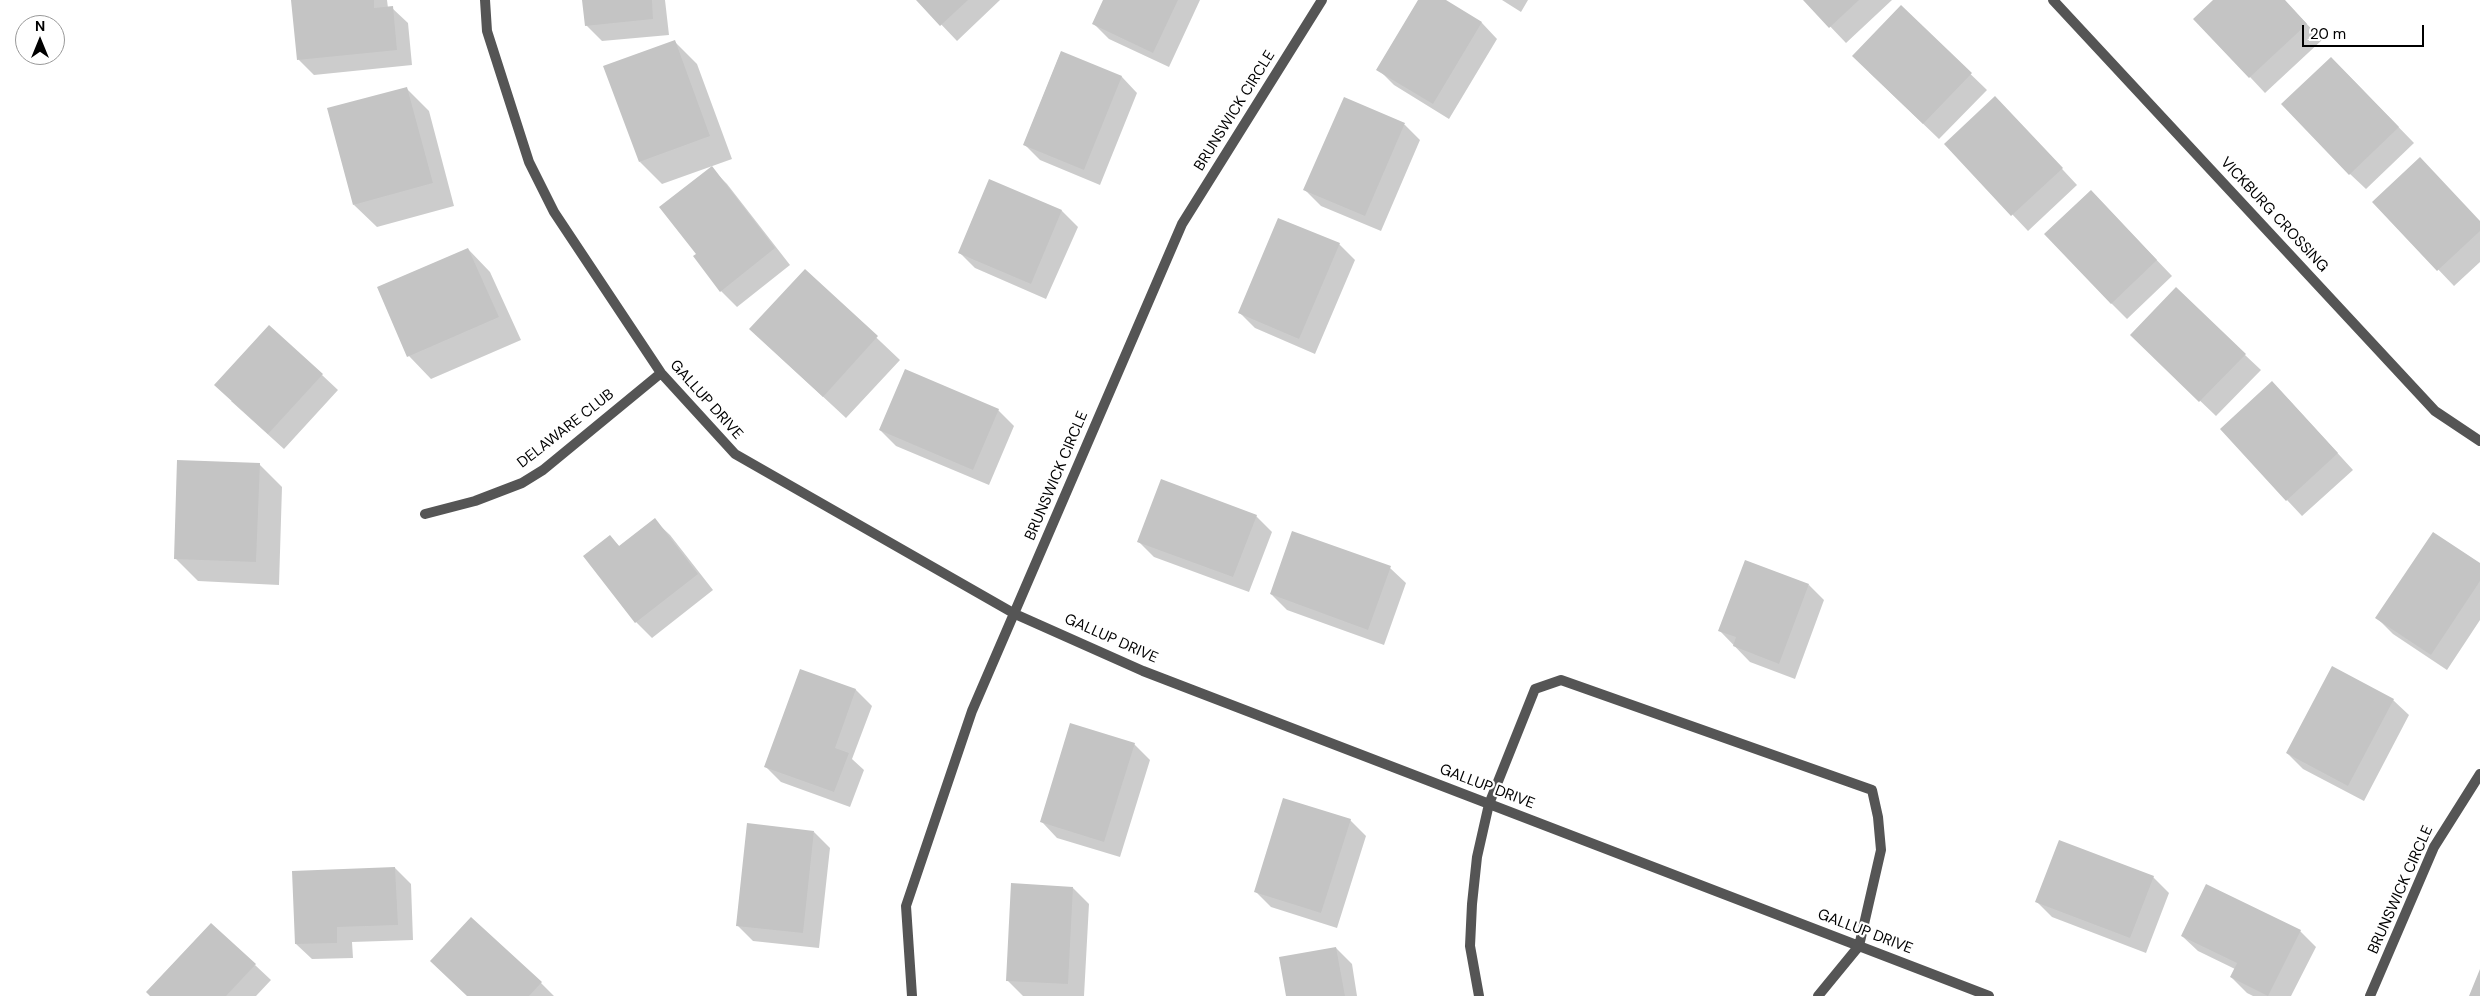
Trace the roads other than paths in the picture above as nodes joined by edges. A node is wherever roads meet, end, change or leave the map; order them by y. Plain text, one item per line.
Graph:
1 (484, 0) edge
2 (1322, 0) edge
3 (2053, 0) edge
4 (661, 373) junction
5 (2480, 442) edge
6 (425, 514) dead end
7 (1014, 614) junction
8 (2480, 774) edge
9 (1489, 804) junction
10 (1859, 946) junction
11 (912, 996) edge
12 (1480, 996) edge
13 (1818, 996) edge
14 (1989, 996) edge
15 (2370, 996) edge

1 - 4 street, GALLUP DRIVE
2 - 7 street, BRUNSWICK CIRCLE
3 - 5 street, VICKBURG CROSSING
4 - 6 street, DELAWARE CLUB
4 - 7 street, GALLUP DRIVE
7 - 9 street, GALLUP DRIVE
7 - 11 street, BRUNSWICK CIRCLE
8 - 15 street, BRUNSWICK CIRCLE
9 - 10 street, GALLUP DRIVE
9 - 10 street
9 - 12 street
10 - 13 street
10 - 14 street, GALLUP DRIVE

